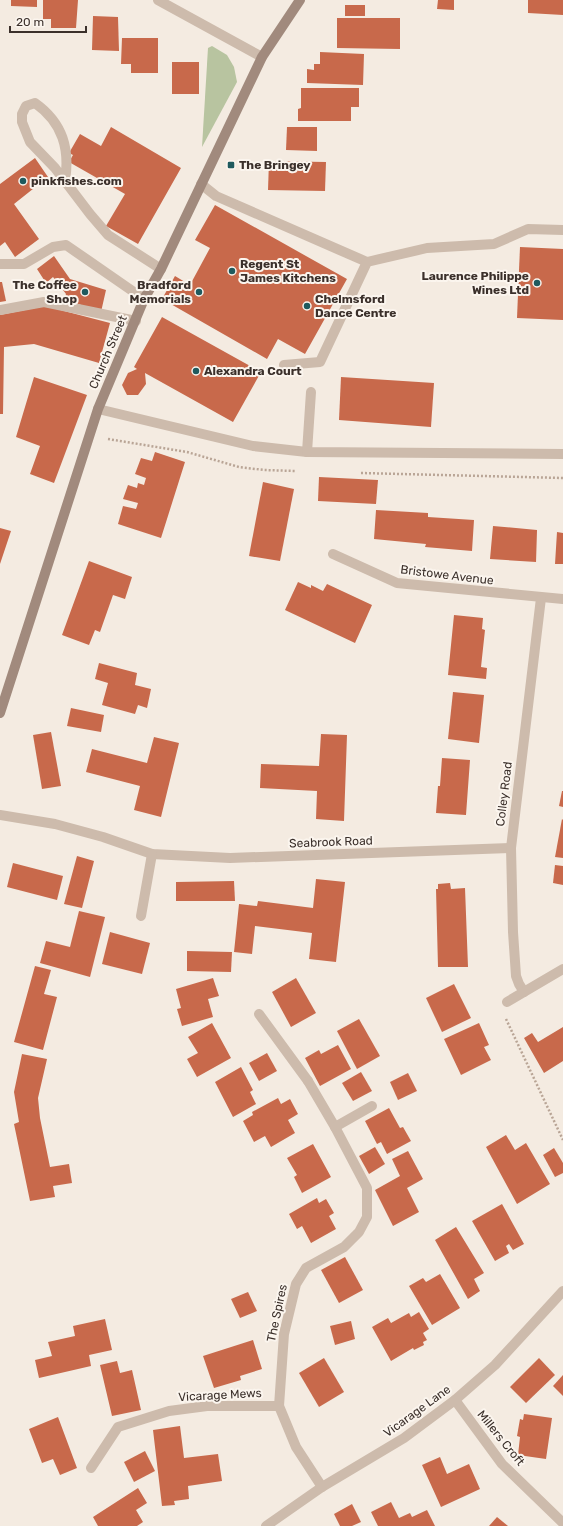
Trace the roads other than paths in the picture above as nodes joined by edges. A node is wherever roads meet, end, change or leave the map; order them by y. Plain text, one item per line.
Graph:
1 (158, 0) edge
2 (300, 0) edge
3 (262, 57) junction
4 (65, 181) junction
5 (202, 184) junction
6 (563, 230) edge
7 (367, 262) junction
8 (0, 264) edge
9 (160, 268) junction
10 (144, 299) junction
11 (0, 310) edge
12 (136, 321) junction
13 (284, 365) dead end
14 (311, 392) dead end
15 (98, 409) junction
16 (307, 452) junction
17 (563, 454) edge
18 (333, 554) dead end
19 (541, 598) junction
20 (563, 599) edge
21 (0, 713) edge
22 (0, 815) edge
23 (511, 848) junction
24 (152, 854) junction
25 (141, 916) dead end
26 (563, 969) edge
27 (524, 992) junction
28 (507, 1002) road end
29 (259, 1014) dead end
30 (372, 1106) dead end
31 (335, 1127) junction
32 (563, 1291) edge
33 (455, 1400) junction
34 (279, 1406) junction
35 (91, 1468) dead end
36 (322, 1487) junction
37 (563, 1523) edge
38 (266, 1526) edge

1 - 3 street
2 - 3 street, Church Street
3 - 5 street, Church Street
4 - 4 street
4 - 9 street
5 - 7 street
5 - 9 street, Church Street
6 - 7 street
7 - 13 street
8 - 10 street
9 - 10 street, Church Street
10 - 12 street, Church Street
11 - 12 street
12 - 15 street, Church Street
14 - 16 street
15 - 16 street
15 - 21 street, Church Street
16 - 17 street
18 - 19 street, Bristowe Avenue
19 - 20 street, Bristowe Avenue
19 - 23 street, Colley Road
22 - 24 street, Seabrook Road
23 - 24 street, Seabrook Road
23 - 27 street, Colley Road
24 - 25 street
26 - 27 street
27 - 28 street
29 - 31 street, The Spires
30 - 31 street
31 - 34 street, The Spires
32 - 33 street, Vicarage Lane
33 - 36 street, Vicarage Lane
33 - 37 street, Millers Croft
34 - 35 street, Vicarage Mews
34 - 36 street, The Spires
36 - 38 street, Vicarage Lane

